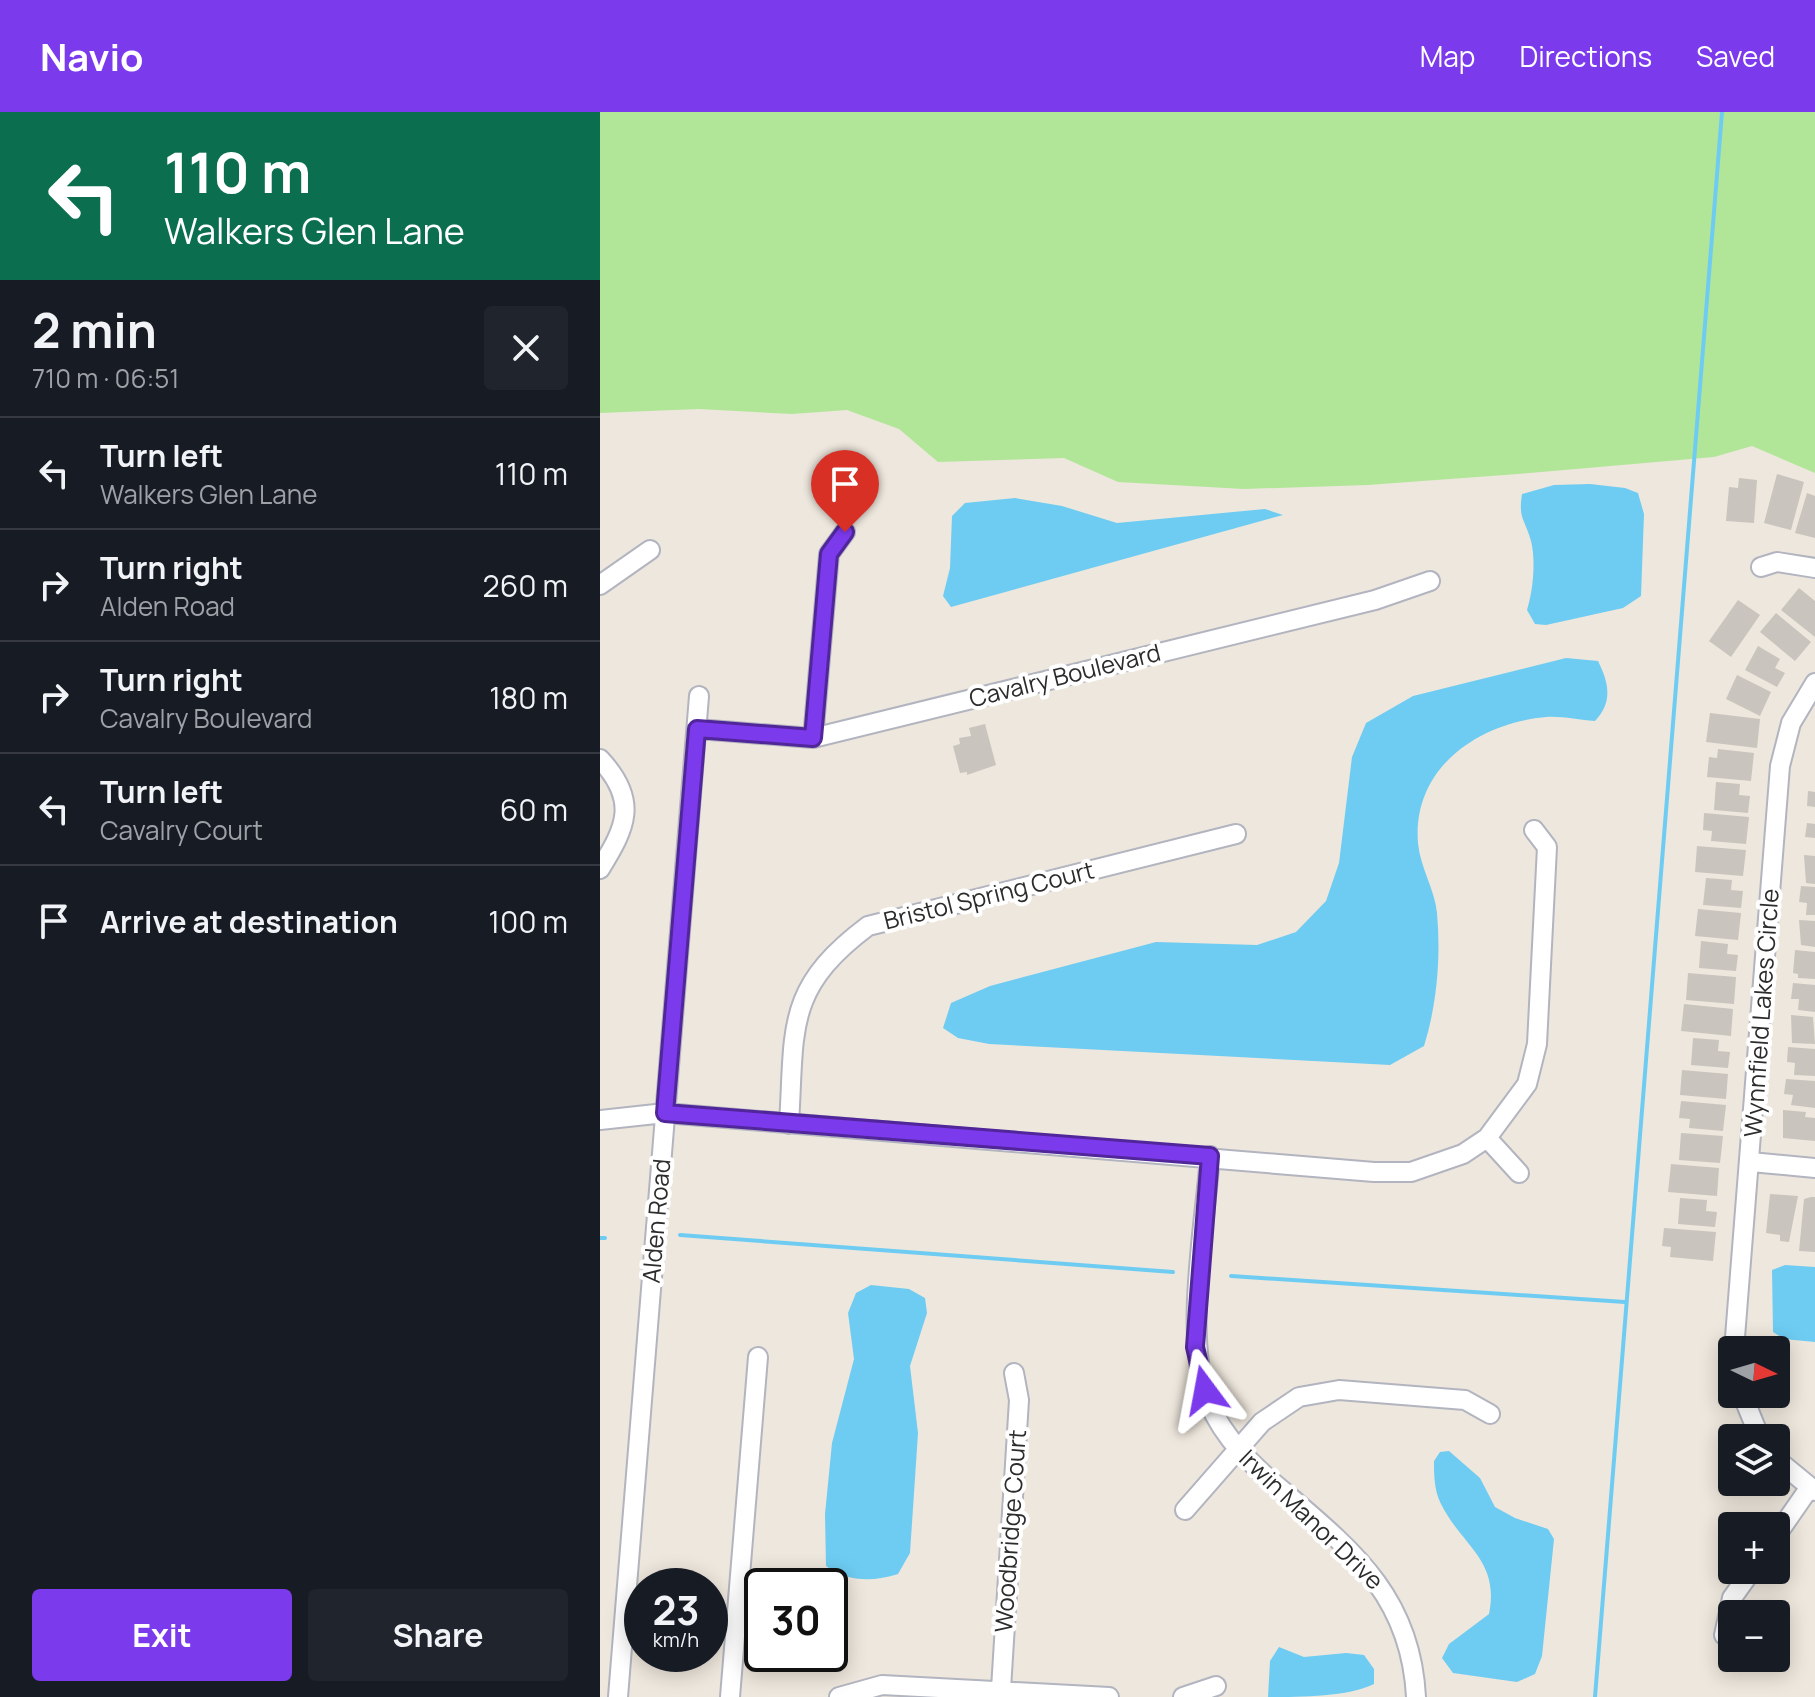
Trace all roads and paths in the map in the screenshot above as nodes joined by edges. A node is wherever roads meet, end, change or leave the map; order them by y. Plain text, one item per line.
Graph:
1 (845, 532) dead end
2 (650, 550) dead end
3 (1761, 567) dead end
4 (1815, 568) edge
5 (1430, 581) dead end
6 (600, 585) edge
7 (1815, 683) edge
8 (699, 696) dead end
9 (697, 729) junction
10 (813, 738) junction
11 (600, 759) edge
12 (1534, 830) dead end
13 (1236, 834) dead end
14 (600, 869) edge
15 (665, 1113) junction
16 (600, 1120) edge
17 (789, 1124) junction
18 (1487, 1138) junction
19 (1210, 1156) junction
20 (1751, 1162) junction
21 (1815, 1168) edge
22 (1519, 1173) dead end
23 (1735, 1336) edge
24 (758, 1357) dead end
25 (1014, 1373) dead end
26 (1490, 1414) dead end
27 (1238, 1449) junction
28 (1790, 1470) edge
29 (1813, 1489) edge
30 (1185, 1510) dead end
31 (1790, 1518) edge
32 (1216, 1686) dead end
33 (1001, 1689) junction
34 (618, 1697) edge
35 (730, 1697) edge
36 (839, 1697) edge
37 (1109, 1697) edge
38 (1183, 1697) edge
39 (1416, 1697) edge

1 - 10 street
2 - 6 street
3 - 4 street
5 - 10 street, Cavalry Boulevard
7 - 20 street, Wynnfield Lakes Circle
8 - 9 street, Alden Road
9 - 10 street, Cavalry Boulevard
9 - 15 street, Alden Road
11 - 14 street
12 - 18 street
13 - 17 street, Bristol Spring Court
15 - 16 street
15 - 17 street
15 - 34 street, Alden Road
17 - 19 street
18 - 19 street
18 - 22 street
19 - 27 street, Irwin Manor Drive
20 - 21 street
20 - 23 street, Wynnfield Lakes Circle
24 - 35 street
25 - 33 street, Woodbridge Court
26 - 27 street
27 - 30 street
27 - 39 street, Irwin Manor Drive
28 - 29 street
29 - 31 street
32 - 38 street
33 - 36 street
33 - 37 street

